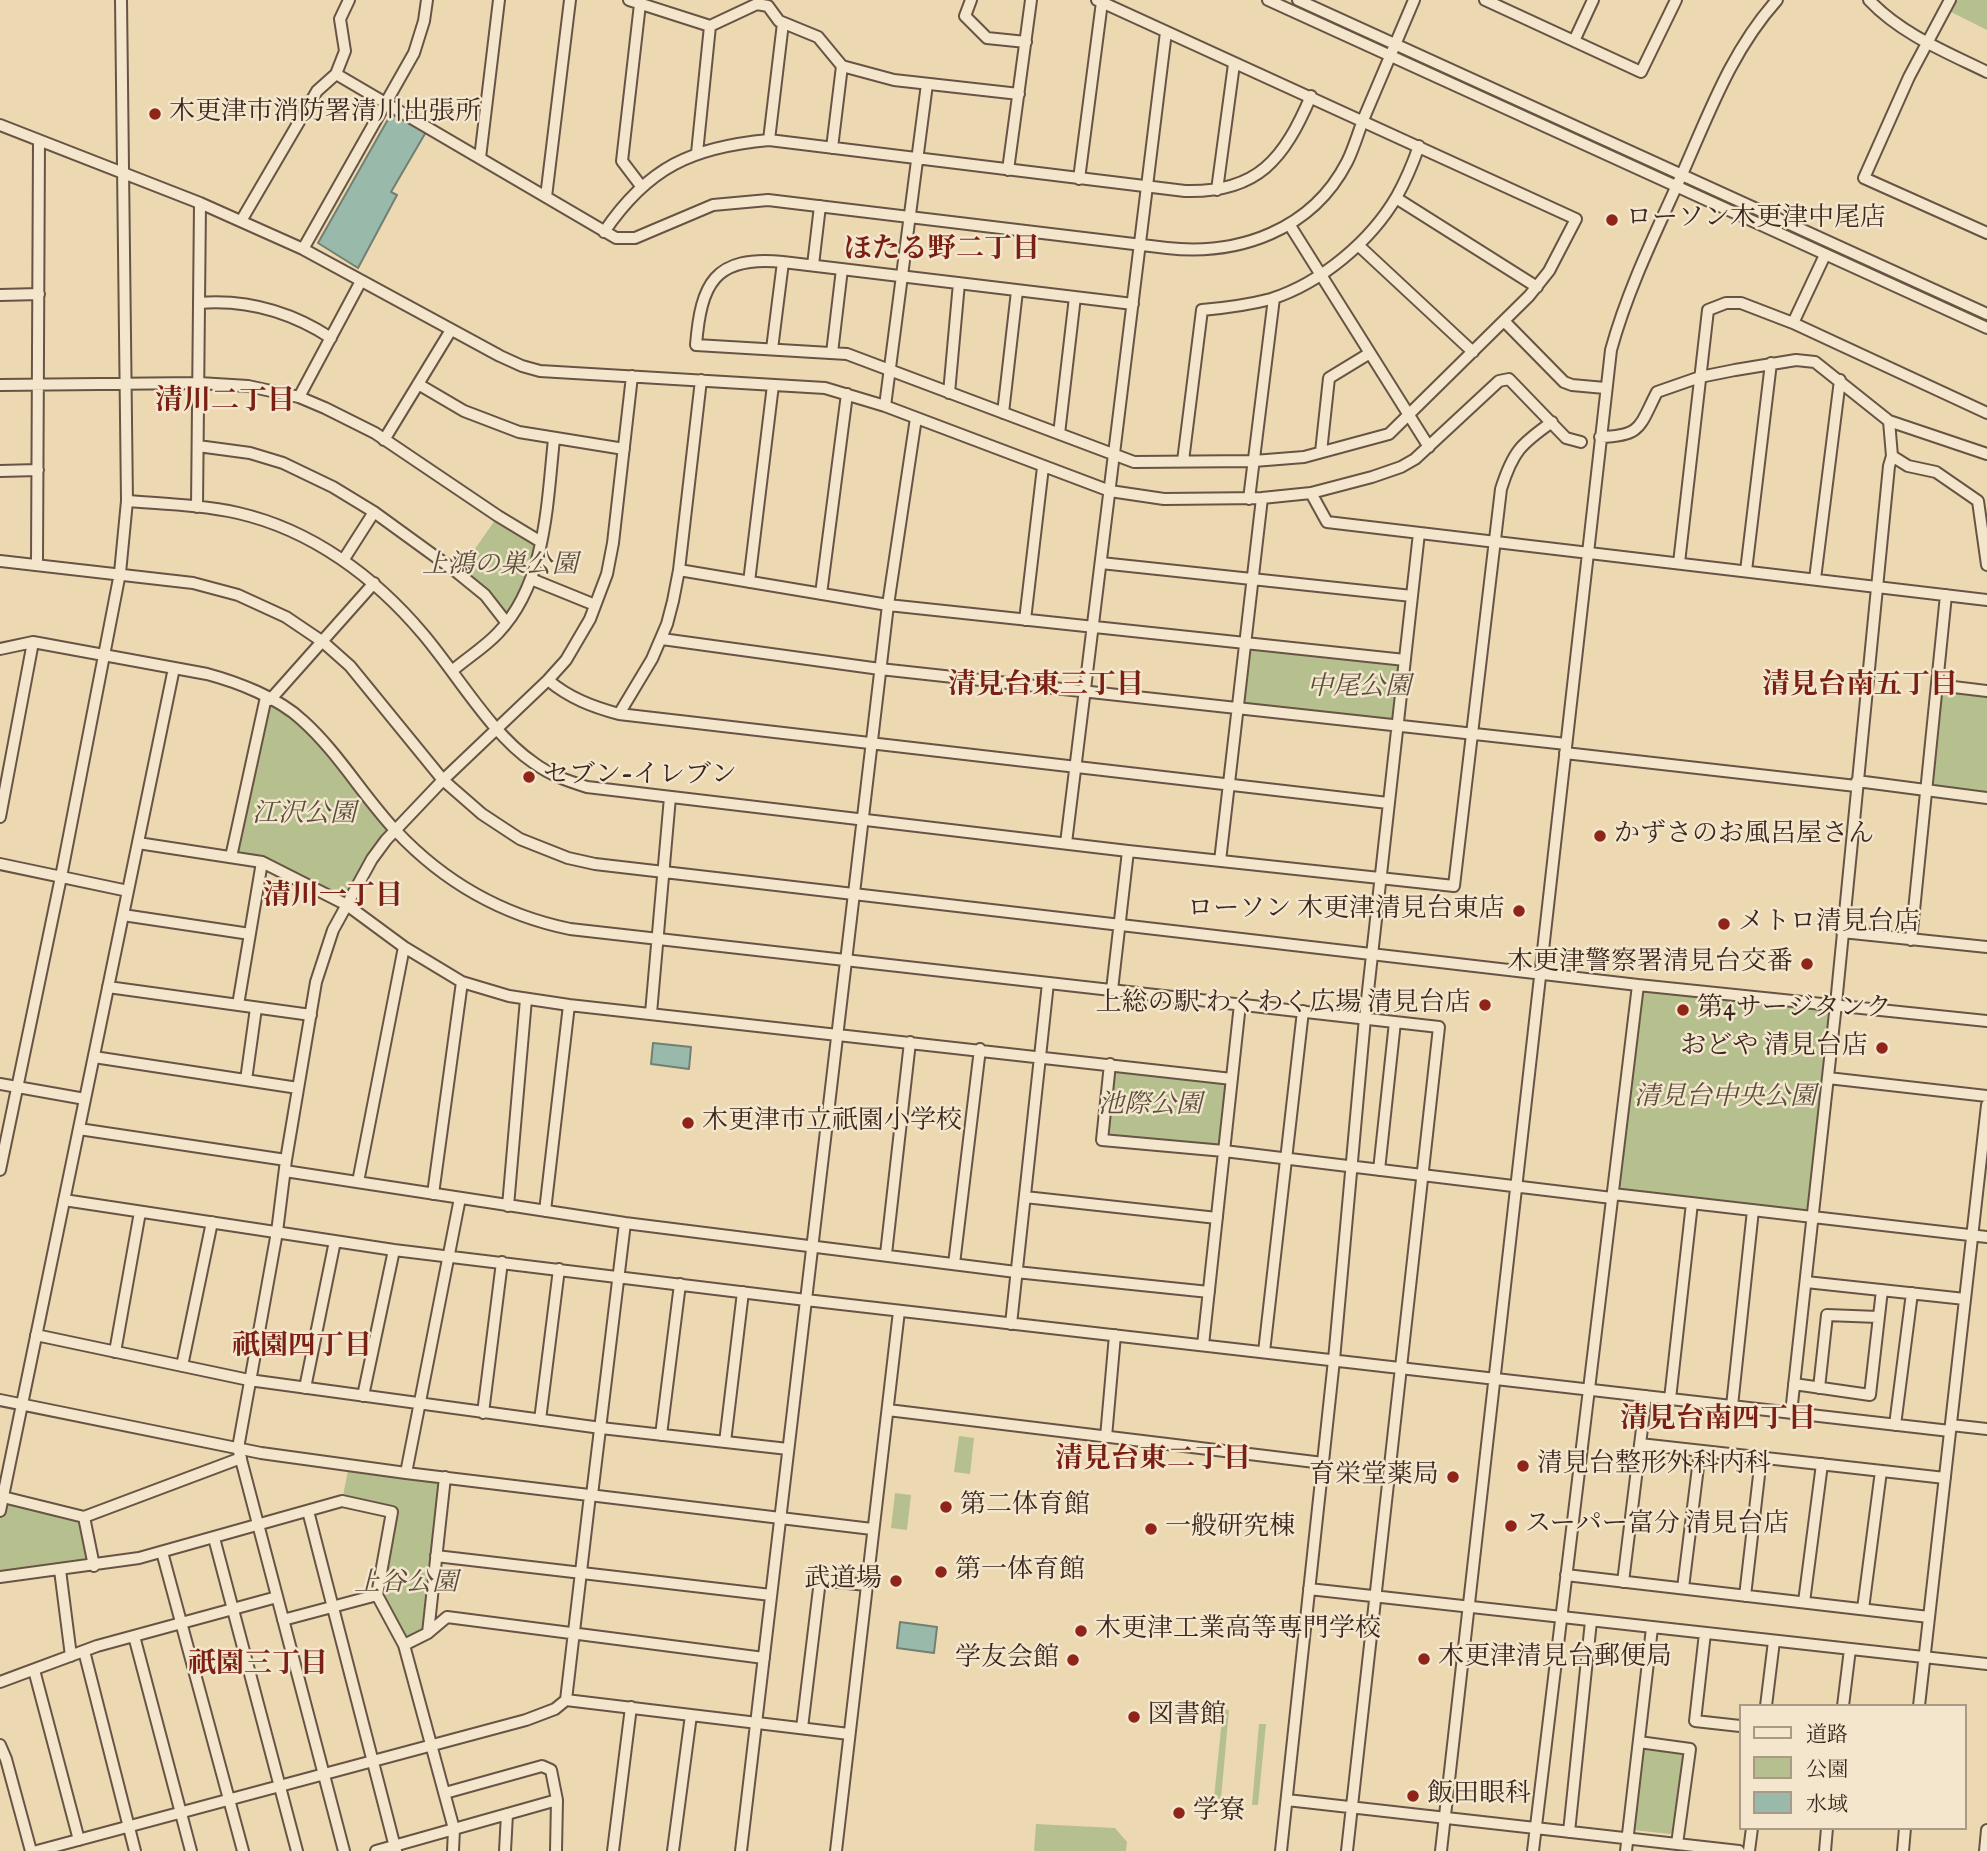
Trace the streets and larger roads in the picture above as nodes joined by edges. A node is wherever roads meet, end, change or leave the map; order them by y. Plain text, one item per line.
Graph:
1 (121, 0) edge
2 (349, 0) edge
3 (427, 0) edge
4 (499, 0) edge
5 (570, 0) edge
6 (971, 0) edge
7 (1031, 0) edge
8 (1268, 0) edge
9 (1298, 0) edge
10 (1414, 0) edge
11 (1485, 0) edge
12 (1593, 0) edge
13 (1676, 0) edge
14 (1777, 0) edge
15 (1870, 0) edge
16 (1950, 0) edge
17 (1099, 1) edge
18 (634, 2) edge
19 (1511, 6) edge
20 (783, 23) junction
21 (710, 26) junction
22 (1166, 32) junction
23 (1574, 41) junction
24 (1026, 42) junction
25 (1396, 43) junction
26 (1927, 43) junction
27 (1391, 57) junction
28 (1234, 64) junction
29 (842, 66) junction
30 (1987, 72) edge
31 (336, 74) junction
32 (927, 84) junction
33 (1019, 94) junction
34 (1311, 96) junction
35 (385, 102) junction
36 (1362, 121) junction
37 (0, 125) edge
38 (769, 140) junction
39 (39, 141) junction
40 (1419, 146) junction
41 (832, 148) junction
42 (697, 153) junction
43 (480, 158) junction
44 (917, 159) junction
45 (1008, 170) junction
46 (122, 173) junction
47 (1682, 174) junction
48 (1079, 179) junction
49 (641, 186) junction
50 (1147, 187) junction
51 (1676, 187) junction
52 (1217, 190) junction
53 (546, 198) junction
54 (1396, 198) junction
55 (200, 203) junction
56 (820, 206) junction
57 (909, 218) junction
58 (241, 221) junction
59 (1289, 224) junction
60 (604, 232) junction
61 (1987, 233) edge
62 (1140, 245) junction
63 (1358, 245) junction
64 (303, 249) junction
65 (1825, 255) junction
66 (783, 262) junction
67 (813, 265) junction
68 (842, 269) junction
69 (1320, 274) junction
70 (902, 277) junction
71 (362, 281) junction
72 (959, 284) junction
73 (1537, 287) junction
74 (1017, 290) junction
75 (38, 294) junction
76 (0, 295) edge
77 (1075, 298) junction
78 (1273, 298) junction
79 (199, 303) junction
80 (1133, 304) junction
81 (1987, 314) edge
82 (1505, 322) junction
83 (1793, 323) junction
84 (1987, 328) edge
85 (451, 330) junction
86 (331, 338) junction
87 (772, 349) junction
88 (1473, 352) junction
89 (832, 353) junction
90 (1370, 353) junction
91 (1771, 363) junction
92 (890, 371) junction
93 (632, 376) junction
94 (1700, 377) junction
95 (701, 380) junction
96 (1840, 380) junction
97 (198, 383) junction
98 (38, 384) junction
99 (125, 384) junction
100 (418, 384) junction
101 (0, 385) edge
102 (773, 385) junction
103 (1605, 388) junction
104 (949, 393) junction
105 (847, 394) junction
106 (299, 397) junction
107 (885, 406) junction
108 (1003, 413) junction
109 (1987, 413) edge
110 (1409, 415) junction
111 (916, 418) junction
112 (1889, 421) junction
113 (1552, 422) junction
114 (1059, 434) junction
115 (1600, 437) junction
116 (554, 439) junction
117 (384, 440) junction
118 (1581, 442) dead end
119 (198, 446) junction
120 (1429, 447) junction
121 (624, 449) junction
122 (1321, 452) junction
123 (1114, 454) junction
124 (1987, 454) edge
125 (1892, 456) junction
126 (1183, 461) junction
127 (1254, 461) junction
128 (1043, 467) junction
129 (38, 470) junction
130 (0, 471) edge
131 (1110, 491) junction
132 (1311, 492) junction
133 (1262, 498) junction
134 (1249, 499) junction
135 (127, 500) junction
136 (197, 507) junction
137 (374, 512) junction
138 (1419, 533) junction
139 (1984, 536) edge
140 (1496, 541) junction
141 (541, 542) junction
142 (1587, 551) junction
143 (344, 559) junction
144 (0, 561) edge
145 (1101, 563) junction
146 (1679, 563) junction
147 (37, 564) junction
148 (1987, 565) edge
149 (679, 570) junction
150 (1746, 571) junction
151 (120, 573) junction
152 (531, 579) junction
153 (1252, 579) junction
154 (1815, 579) junction
155 (749, 582) junction
156 (374, 583) junction
157 (1878, 586) junction
158 (821, 594) junction
159 (1946, 594) junction
160 (1412, 596) junction
161 (1987, 600) edge
162 (595, 605) junction
163 (888, 606) junction
164 (1025, 620) junction
165 (506, 622) junction
166 (1093, 627) junction
167 (662, 639) junction
168 (33, 642) junction
169 (323, 642) junction
170 (1244, 643) junction
171 (0, 649) edge
172 (104, 656) junction
173 (1405, 660) junction
174 (174, 668) junction
175 (880, 669) junction
176 (452, 671) junction
177 (548, 680) junction
178 (1937, 685) junction
179 (1085, 691) junction
180 (1987, 691) edge
181 (268, 699) junction
182 (1237, 708) junction
183 (619, 714) junction
184 (1397, 726) junction
185 (498, 729) junction
186 (1473, 734) junction
187 (871, 744) junction
188 (1565, 749) junction
189 (1075, 767) junction
190 (443, 780) junction
191 (1856, 784) junction
192 (1229, 785) junction
193 (1927, 790) junction
194 (670, 797) junction
195 (1987, 798) edge
196 (1388, 803) junction
197 (1, 810) edge
198 (862, 820) junction
199 (394, 830) junction
200 (138, 844) junction
201 (1066, 844) junction
202 (1128, 851) junction
203 (231, 857) junction
204 (1220, 861) junction
205 (262, 862) junction
206 (0, 864) edge
207 (663, 873) junction
208 (61, 877) junction
209 (1380, 878) junction
210 (128, 891) junction
211 (854, 895) junction
212 (347, 905) junction
213 (123, 915) junction
214 (1119, 925) junction
215 (1842, 932) junction
216 (250, 934) junction
217 (657, 939) junction
218 (1911, 940) junction
219 (404, 947) junction
220 (1987, 947) edge
221 (1372, 953) junction
222 (846, 961) junction
223 (1540, 972) junction
224 (462, 982) junction
225 (1048, 984) junction
226 (1638, 985) junction
227 (108, 987) junction
228 (1112, 990) junction
229 (526, 999) junction
230 (1240, 1004) junction
231 (1836, 1004) junction
232 (238, 1005) junction
233 (569, 1005) junction
234 (256, 1008) junction
235 (1303, 1011) junction
236 (651, 1013) junction
237 (311, 1015) junction
238 (1365, 1018) junction
239 (1987, 1021) edge
240 (1395, 1022) junction
241 (837, 1034) junction
242 (910, 1042) junction
243 (980, 1049) junction
244 (94, 1056) junction
245 (1040, 1056) junction
246 (1110, 1064) junction
247 (1828, 1078) junction
248 (1232, 1079) junction
249 (246, 1080) junction
250 (0, 1084) edge
251 (17, 1087) junction
252 (298, 1088) junction
253 (1987, 1096) edge
254 (85, 1099) junction
255 (1987, 1105) edge
256 (79, 1129) junction
257 (1224, 1152) junction
258 (1286, 1159) junction
259 (285, 1166) junction
260 (1352, 1167) junction
261 (0, 1170) edge
262 (1379, 1170) junction
263 (1423, 1175) junction
264 (358, 1182) junction
265 (1516, 1187) junction
266 (433, 1194) junction
267 (1613, 1196) junction
268 (1025, 1197) junction
269 (460, 1199) junction
270 (64, 1200) junction
271 (1692, 1203) junction
272 (508, 1206) junction
273 (1753, 1210) junction
274 (545, 1211) junction
275 (140, 1212) junction
276 (1813, 1217) junction
277 (1217, 1218) junction
278 (212, 1222) junction
279 (625, 1223) junction
280 (277, 1232) junction
281 (1972, 1235) junction
282 (1987, 1237) edge
283 (335, 1241) junction
284 (812, 1245) junction
285 (394, 1250) junction
286 (886, 1254) junction
287 (449, 1256) junction
288 (502, 1262) junction
289 (954, 1264) junction
290 (559, 1269) junction
291 (1016, 1272) junction
292 (619, 1276) junction
293 (1805, 1282) junction
294 (680, 1284) junction
295 (1882, 1290) junction
296 (743, 1292) junction
297 (1209, 1292) junction
298 (1912, 1293) junction
299 (1965, 1298) junction
300 (806, 1300) junction
301 (899, 1311) junction
302 (1878, 1317) junction
303 (1011, 1324) junction
304 (36, 1335) junction
305 (1115, 1335) junction
306 (1203, 1346) junction
307 (115, 1352) junction
308 (1265, 1352) junction
309 (1334, 1360) junction
310 (182, 1366) junction
311 (1401, 1368) junction
312 (1495, 1378) junction
313 (249, 1380) junction
314 (1794, 1384) junction
315 (305, 1388) junction
316 (1819, 1388) junction
317 (1589, 1390) junction
318 (363, 1396) junction
319 (1646, 1396) junction
320 (1670, 1399) junction
321 (0, 1400) edge
322 (22, 1405) junction
323 (419, 1405) junction
324 (1732, 1406) junction
325 (888, 1410) junction
326 (483, 1413) junction
327 (1791, 1413) junction
328 (540, 1420) junction
329 (1895, 1425) junction
330 (601, 1428) junction
331 (1951, 1428) junction
332 (1987, 1429) edge
333 (661, 1435) junction
334 (1105, 1437) junction
335 (725, 1442) junction
336 (1640, 1444) junction
337 (788, 1449) junction
338 (1700, 1451) junction
339 (239, 1453) junction
340 (1761, 1458) junction
341 (1323, 1462) junction
342 (1822, 1464) junction
343 (1881, 1471) junction
344 (406, 1473) junction
345 (444, 1477) junction
346 (1945, 1478) junction
347 (591, 1495) junction
348 (3, 1497) junction
349 (0, 1511) edge
350 (308, 1511) junction
351 (84, 1517) junction
352 (780, 1517) junction
353 (258, 1526) junction
354 (872, 1529) junction
355 (214, 1538) junction
356 (162, 1552) junction
357 (436, 1556) junction
358 (94, 1566) junction
359 (60, 1570) junction
360 (580, 1572) junction
361 (1566, 1575) junction
362 (0, 1577) edge
363 (1623, 1581) junction
364 (866, 1585) junction
365 (1683, 1588) junction
366 (1309, 1589) junction
367 (377, 1595) junction
368 (771, 1595) junction
369 (1745, 1595) junction
370 (277, 1597) junction
371 (1376, 1597) junction
372 (1804, 1602) junction
373 (333, 1607) junction
374 (1469, 1608) junction
375 (233, 1609) junction
376 (1863, 1609) junction
377 (430, 1614) junction
378 (447, 1617) junction
379 (1929, 1617) junction
380 (1561, 1618) junction
381 (283, 1620) junction
382 (1591, 1621) junction
383 (181, 1623) junction
384 (1652, 1628) junction
385 (428, 1633) junction
386 (1705, 1633) junction
387 (573, 1634) junction
388 (134, 1636) junction
389 (1774, 1641) junction
390 (404, 1645) junction
391 (1850, 1649) junction
392 (84, 1651) junction
393 (71, 1656) junction
394 (1925, 1657) junction
395 (764, 1658) junction
396 (1987, 1664) edge
397 (34, 1670) junction
398 (0, 1682) edge
399 (566, 1700) junction
400 (1766, 1704) edge
401 (1843, 1704) edge
402 (1919, 1704) edge
403 (631, 1707) junction
404 (691, 1715) junction
405 (756, 1723) junction
406 (1738, 1726) edge
407 (802, 1728) junction
408 (849, 1734) junction
409 (1639, 1742) junction
410 (432, 1744) junction
411 (0, 1745) edge
412 (374, 1760) junction
413 (323, 1774) junction
414 (12, 1779) junction
415 (0, 1786) edge
416 (279, 1786) junction
417 (445, 1793) junction
418 (229, 1799) junction
419 (557, 1800) junction
420 (1287, 1800) junction
421 (1352, 1807) junction
422 (180, 1812) junction
423 (508, 1814) junction
424 (1445, 1818) junction
425 (130, 1826) junction
426 (1536, 1828) junction
427 (454, 1829) junction
428 (1752, 1830) edge
429 (1827, 1830) edge
430 (1905, 1830) edge
431 (1987, 1830) edge
432 (1569, 1832) junction
433 (1627, 1838) junction
434 (81, 1839) junction
435 (1683, 1847) edge
436 (396, 1848) edge
437 (31, 1851) edge
438 (37, 1851) edge
439 (85, 1851) edge
440 (135, 1851) edge
441 (191, 1851) edge
442 (243, 1851) edge
443 (297, 1851) edge
444 (344, 1851) edge
445 (376, 1851) edge
446 (453, 1851) edge
447 (505, 1851) edge
448 (556, 1851) edge
449 (613, 1851) edge
450 (673, 1851) edge
451 (741, 1851) edge
452 (836, 1851) edge
453 (1282, 1851) edge
454 (1347, 1851) edge
455 (1441, 1851) edge
456 (1533, 1851) edge
457 (1626, 1851) edge
458 (1739, 1851) edge
459 (1749, 1851) edge
460 (1825, 1851) edge
461 (1903, 1851) edge
462 (1985, 1851) edge

1 - 46 street
2 - 31 street
3 - 35 street
4 - 43 street
5 - 53 street
6 - 24 street
7 - 24 street
8 - 27 street
9 - 25 street
10 - 25 street
11 - 19 street
12 - 23 street
13 - 23 street
14 - 47 street
15 - 26 street
16 - 26 street
17 - 22 street
17 - 48 street
18 - 21 street
18 - 49 street
19 - 23 street
20 - 21 street
20 - 29 street
20 - 38 street
21 - 42 street
22 - 28 street
22 - 50 street
24 - 33 street
25 - 27 street
25 - 47 street
26 - 30 street
26 - 61 street
27 - 36 street
27 - 51 street
28 - 34 street
28 - 52 street
29 - 32 street
29 - 41 street
31 - 35 street
31 - 58 street
32 - 33 street
32 - 44 street
33 - 45 street
34 - 36 street
34 - 52 street
35 - 43 street
35 - 64 street
36 - 40 street
36 - 59 street
37 - 39 street
38 - 41 street
38 - 42 street
39 - 46 street
39 - 75 street
40 - 54 street
40 - 73 street
41 - 44 street
42 - 49 street
43 - 53 street
44 - 45 street
44 - 57 street
45 - 48 street
46 - 55 street
46 - 99 street
47 - 51 street
47 - 81 street
48 - 50 street
49 - 60 street
50 - 52 street
50 - 62 street
51 - 65 street
51 - 103 street
53 - 60 street
54 - 63 street
54 - 73 street
55 - 58 street
55 - 79 street
56 - 57 street
56 - 60 street
56 - 67 street
57 - 62 street
57 - 70 street
58 - 64 street
59 - 62 street
59 - 69 street
62 - 80 street
63 - 69 street
63 - 88 street
64 - 71 street
65 - 83 street
65 - 84 street
66 - 67 street
66 - 87 street
66 - 87 street
67 - 68 street
68 - 70 street
68 - 89 street
69 - 78 street
69 - 90 street
70 - 72 street
70 - 92 street
71 - 85 street
71 - 86 street
72 - 74 street
72 - 104 street
73 - 82 street
74 - 77 street
74 - 108 street
75 - 76 street
75 - 98 street
77 - 80 street
77 - 114 street
78 - 126 street
78 - 127 street
79 - 86 street
79 - 97 street
80 - 123 street
82 - 88 street
82 - 103 street
83 - 94 street
83 - 109 street
85 - 93 street
85 - 100 street
86 - 106 street
87 - 89 street
88 - 110 street
89 - 92 street
90 - 110 street
90 - 122 street
91 - 94 street
91 - 96 street
91 - 150 street
92 - 104 street
92 - 107 street
93 - 95 street
93 - 121 street
94 - 115 street
94 - 146 street
95 - 102 street
95 - 149 street
96 - 112 street
96 - 154 street
97 - 99 street
97 - 106 street
97 - 119 street
98 - 99 street
98 - 101 street
98 - 129 street
99 - 135 street
100 - 116 street
100 - 117 street
102 - 105 street
102 - 155 street
103 - 115 street
104 - 108 street
105 - 107 street
105 - 158 street
106 - 117 street
107 - 111 street
108 - 114 street
110 - 120 street
110 - 122 street
111 - 128 street
111 - 163 street
112 - 124 street
112 - 125 street
113 - 118 street
113 - 120 street
113 - 140 street
114 - 123 street
115 - 142 street
116 - 121 street
116 - 141 street
117 - 141 street
119 - 136 street
119 - 137 street
120 - 132 street
121 - 162 street
122 - 127 street
123 - 126 street
123 - 131 street
125 - 139 street
125 - 157 street
126 - 127 street
127 - 134 street
128 - 131 street
128 - 164 street
129 - 130 street
129 - 147 street
131 - 134 street
131 - 145 street
132 - 133 street
132 - 138 street
133 - 134 street
133 - 153 street
135 - 136 street
135 - 151 street
136 - 143 street
137 - 143 street
137 - 165 street
138 - 140 street
138 - 160 street
139 - 148 street
140 - 142 street
140 - 186 street
141 - 152 street
142 - 146 street
142 - 188 street
143 - 156 street
144 - 147 street
145 - 153 street
145 - 166 street
146 - 150 street
147 - 151 street
149 - 155 street
149 - 167 street
150 - 154 street
151 - 169 street
151 - 172 street
152 - 162 street
152 - 165 street
153 - 160 street
153 - 170 street
154 - 157 street
155 - 158 street
156 - 169 street
156 - 176 street
157 - 159 street
157 - 191 street
158 - 163 street
159 - 161 street
159 - 178 street
160 - 173 street
162 - 177 street
163 - 164 street
163 - 175 street
164 - 166 street
165 - 176 street
166 - 170 street
166 - 179 street
167 - 175 street
167 - 183 street
168 - 171 street
168 - 172 street
168 - 197 street
169 - 181 street
169 - 190 street
170 - 173 street
170 - 182 street
172 - 174 street
172 - 208 street
173 - 184 street
174 - 181 street
174 - 200 street
175 - 179 street
175 - 187 street
176 - 185 street
177 - 183 street
177 - 185 street
178 - 180 street
178 - 193 street
179 - 182 street
179 - 189 street
181 - 199 street
181 - 203 street
182 - 184 street
182 - 192 street
183 - 187 street
184 - 186 street
184 - 196 street
185 - 190 street
185 - 194 street
186 - 188 street
186 - 209 street
187 - 189 street
187 - 198 street
188 - 191 street
188 - 223 street
189 - 192 street
189 - 201 street
190 - 199 street
190 - 207 street
191 - 193 street
191 - 215 street
192 - 196 street
192 - 204 street
193 - 195 street
193 - 218 street
194 - 198 street
194 - 207 street
196 - 209 street
198 - 201 street
198 - 211 street
199 - 212 street
199 - 217 street
200 - 203 street
200 - 210 street
201 - 202 street
202 - 204 street
202 - 214 street
203 - 205 street
204 - 209 street
205 - 212 street
205 - 216 street
206 - 208 street
207 - 211 street
207 - 217 street
208 - 210 street
208 - 251 street
209 - 221 street
210 - 213 street
211 - 214 street
211 - 222 street
212 - 219 street
212 - 237 street
213 - 216 street
213 - 227 street
214 - 221 street
214 - 228 street
215 - 218 street
215 - 231 street
216 - 232 street
217 - 222 street
217 - 236 street
218 - 220 street
219 - 224 street
219 - 264 street
221 - 223 street
221 - 238 street
222 - 225 street
222 - 241 street
223 - 226 street
223 - 265 street
224 - 229 street
224 - 266 street
225 - 228 street
225 - 245 street
226 - 231 street
226 - 267 street
227 - 232 street
227 - 244 street
228 - 230 street
229 - 233 street
229 - 272 street
230 - 235 street
230 - 248 street
231 - 239 street
231 - 247 street
232 - 234 street
233 - 236 street
233 - 274 street
234 - 237 street
234 - 249 street
235 - 238 street
235 - 258 street
236 - 241 street
237 - 252 street
238 - 240 street
238 - 260 street
240 - 262 street
240 - 263 street
241 - 242 street
241 - 284 street
242 - 243 street
242 - 286 street
243 - 245 street
243 - 289 street
244 - 249 street
244 - 254 street
245 - 246 street
245 - 268 street
246 - 248 street
246 - 257 street
247 - 253 street
247 - 276 street
248 - 257 street
249 - 252 street
250 - 251 street
251 - 254 street
251 - 261 street
252 - 259 street
254 - 256 street
255 - 281 street
256 - 259 street
256 - 270 street
257 - 258 street
257 - 277 street
258 - 260 street
258 - 308 street
259 - 264 street
259 - 280 street
260 - 262 street
260 - 309 street
262 - 263 street
263 - 265 street
263 - 311 street
264 - 266 street
265 - 267 street
265 - 312 street
266 - 269 street
267 - 271 street
267 - 317 street
268 - 277 street
268 - 291 street
269 - 272 street
269 - 287 street
270 - 275 street
270 - 304 street
271 - 273 street
271 - 320 street
272 - 274 street
273 - 276 street
273 - 324 street
274 - 279 street
275 - 278 street
275 - 307 street
276 - 281 street
276 - 293 street
277 - 297 street
278 - 280 street
278 - 310 street
279 - 284 street
279 - 292 street
280 - 283 street
280 - 313 street
281 - 282 street
281 - 299 street
283 - 285 street
283 - 315 street
284 - 286 street
284 - 300 street
285 - 287 street
285 - 318 street
286 - 289 street
287 - 288 street
287 - 323 street
288 - 290 street
288 - 326 street
289 - 291 street
290 - 292 street
290 - 328 street
291 - 297 street
291 - 303 street
292 - 294 street
292 - 330 street
293 - 295 street
293 - 314 street
294 - 296 street
294 - 333 street
295 - 298 street
295 - 302 street
296 - 300 street
296 - 335 street
297 - 306 street
298 - 299 street
298 - 329 street
299 - 331 street
300 - 301 street
300 - 337 street
301 - 303 street
301 - 325 street
302 - 316 street
302 - 316 street
303 - 305 street
304 - 307 street
304 - 322 street
305 - 306 street
305 - 334 street
306 - 308 street
307 - 310 street
308 - 309 street
309 - 311 street
309 - 341 street
310 - 313 street
311 - 312 street
311 - 371 street
312 - 317 street
312 - 374 street
313 - 315 street
313 - 339 street
314 - 316 street
314 - 327 street
315 - 318 street
317 - 319 street
317 - 361 street
318 - 323 street
319 - 320 street
319 - 336 street
320 - 324 street
321 - 322 street
322 - 339 street
322 - 348 street
323 - 326 street
323 - 344 street
324 - 327 street
325 - 334 street
325 - 354 street
326 - 328 street
327 - 329 street
328 - 330 street
329 - 331 street
330 - 333 street
330 - 347 street
331 - 332 street
331 - 346 street
333 - 335 street
334 - 341 street
335 - 337 street
336 - 338 street
336 - 363 street
337 - 352 street
338 - 340 street
338 - 365 street
339 - 344 street
339 - 351 street
339 - 353 street
340 - 342 street
340 - 369 street
341 - 366 street
342 - 343 street
342 - 372 street
343 - 346 street
343 - 376 street
344 - 345 street
345 - 347 street
345 - 357 street
346 - 379 street
347 - 352 street
347 - 360 street
348 - 349 street
348 - 351 street
350 - 353 street
350 - 367 street
350 - 373 street
351 - 358 street
352 - 354 street
352 - 368 street
353 - 355 street
353 - 370 street
354 - 364 street
355 - 356 street
355 - 375 street
356 - 358 street
356 - 383 street
357 - 360 street
357 - 377 street
358 - 359 street
359 - 362 street
359 - 393 street
360 - 368 street
360 - 387 street
361 - 363 street
361 - 380 street
363 - 365 street
364 - 407 street
364 - 408 street
365 - 369 street
366 - 371 street
366 - 420 street
367 - 373 street
367 - 390 street
368 - 395 street
369 - 372 street
370 - 375 street
370 - 381 street
371 - 374 street
371 - 421 street
372 - 376 street
373 - 381 street
373 - 412 street
374 - 380 street
374 - 424 street
375 - 383 street
375 - 416 street
376 - 379 street
377 - 378 street
377 - 385 street
378 - 385 street
378 - 387 street
379 - 394 street
380 - 382 street
380 - 426 street
381 - 413 street
382 - 384 street
382 - 432 street
383 - 388 street
383 - 418 street
384 - 386 street
384 - 409 street
385 - 390 street
386 - 389 street
386 - 406 street
387 - 395 street
387 - 399 street
388 - 392 street
388 - 422 street
389 - 391 street
389 - 400 street
390 - 410 street
391 - 394 street
391 - 401 street
392 - 393 street
392 - 425 street
393 - 397 street
394 - 396 street
394 - 402 street
395 - 405 street
397 - 398 street
397 - 434 street
399 - 403 street
399 - 410 street
403 - 404 street
403 - 449 street
404 - 405 street
404 - 450 street
405 - 407 street
405 - 451 street
407 - 408 street
408 - 452 street
409 - 433 street
409 - 435 street
410 - 412 street
410 - 417 street
411 - 414 street
412 - 413 street
412 - 436 street
413 - 416 street
413 - 444 street
414 - 415 street
414 - 437 street
416 - 418 street
416 - 443 street
417 - 419 street
417 - 427 street
418 - 422 street
418 - 442 street
419 - 423 street
419 - 448 street
420 - 421 street
420 - 453 street
421 - 424 street
421 - 454 street
422 - 425 street
422 - 441 street
423 - 427 street
423 - 447 street
424 - 426 street
424 - 455 street
425 - 434 street
425 - 440 street
426 - 432 street
426 - 456 street
427 - 436 street
427 - 446 street
428 - 459 street
429 - 460 street
430 - 461 street
431 - 462 street
432 - 433 street
433 - 435 street
433 - 457 street
434 - 438 street
434 - 439 street
435 - 458 street
436 - 445 street

